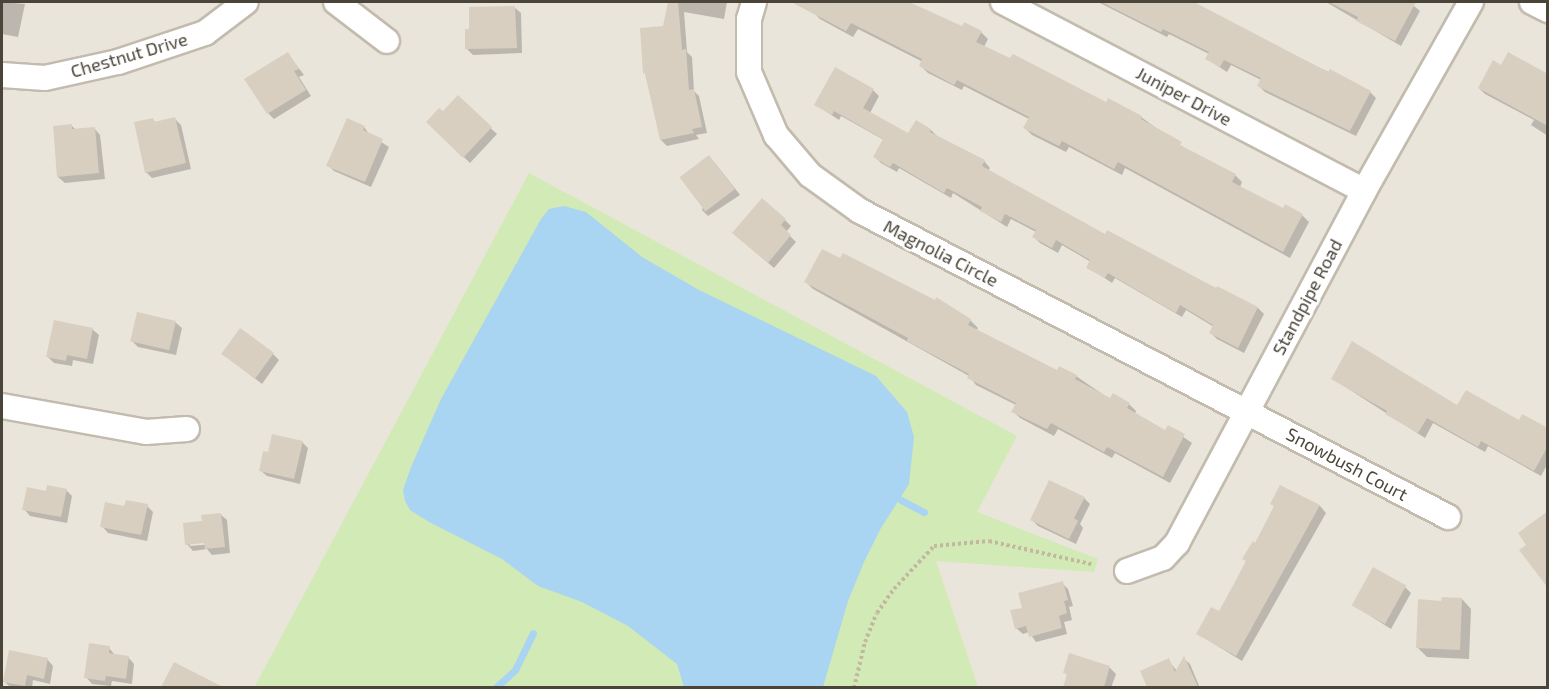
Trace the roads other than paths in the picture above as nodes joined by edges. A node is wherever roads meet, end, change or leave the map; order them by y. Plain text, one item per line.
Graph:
1 (246, 2) edge
2 (336, 2) edge
3 (754, 2) edge
4 (1003, 2) edge
5 (1471, 2) edge
6 (1532, 2) edge
7 (1548, 10) edge
8 (387, 41) dead end
9 (2, 75) edge
10 (1364, 191) junction
11 (2, 406) edge
12 (1246, 412) junction
13 (187, 429) dead end
14 (1448, 517) dead end
15 (1127, 572) dead end

1 - 9 street, Chestnut Drive
2 - 8 street
3 - 12 street, Magnolia Circle
4 - 10 street, Juniper Drive
5 - 10 street, Standpipe Road
6 - 7 street
10 - 12 street, Standpipe Road
11 - 13 street
12 - 14 street, Snowbush Court
12 - 15 street, Standpipe Road

